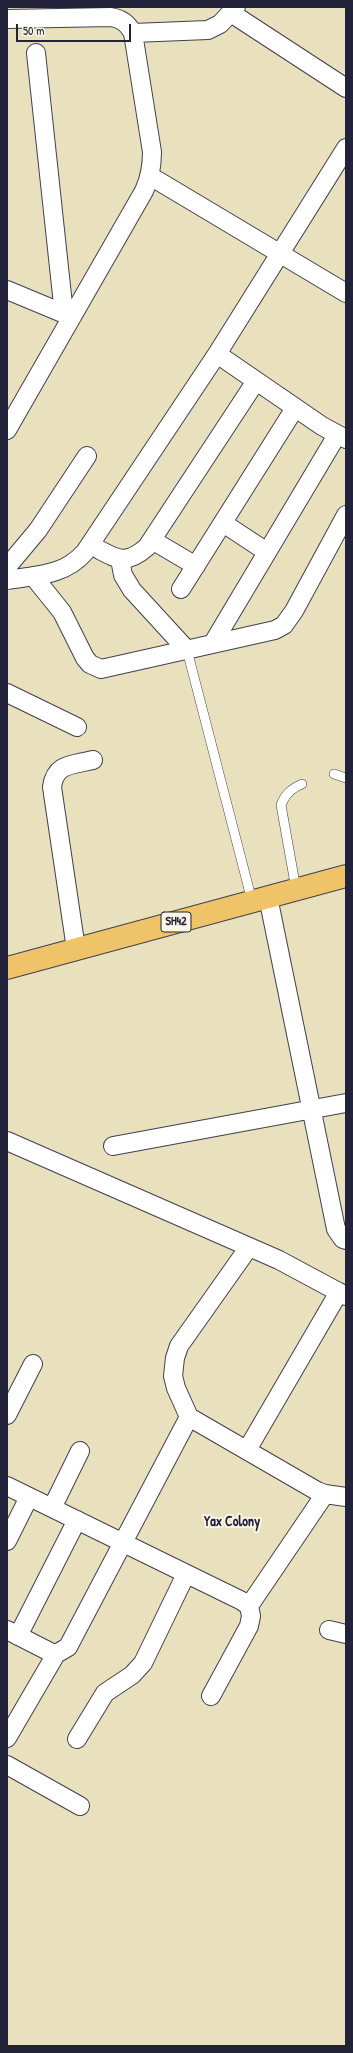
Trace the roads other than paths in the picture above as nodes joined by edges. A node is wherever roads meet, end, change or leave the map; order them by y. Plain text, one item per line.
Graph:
1 (234, 10) edge
2 (7, 19) edge
3 (133, 33) junction
4 (36, 53) dead end
5 (346, 88) edge
6 (346, 148) edge
7 (150, 176) junction
8 (279, 253) junction
9 (7, 290) edge
10 (346, 293) edge
11 (68, 315) junction
12 (217, 354) junction
13 (256, 381) junction
14 (296, 408) junction
15 (7, 430) edge
16 (341, 437) edge
17 (87, 456) dead end
18 (346, 515) edge
19 (223, 523) junction
20 (152, 540) junction
21 (90, 545) junction
22 (267, 552) junction
23 (120, 559) junction
24 (196, 566) junction
25 (7, 567) edge
26 (33, 576) junction
27 (7, 580) edge
28 (181, 589) dead end
29 (213, 643) junction
30 (187, 650) junction
31 (7, 692) edge
32 (77, 727) dead end
33 (93, 760) dead end
34 (334, 774) dead end
35 (346, 778) edge
36 (302, 784) dead end
37 (346, 876) edge
38 (296, 889) junction
39 (260, 899) junction
40 (76, 949) junction
41 (7, 968) edge
42 (346, 1103) edge
43 (312, 1110) junction
44 (7, 1142) edge
45 (113, 1146) dead end
46 (346, 1240) edge
47 (249, 1247) junction
48 (342, 1294) edge
49 (34, 1364) dead end
50 (7, 1415) edge
51 (189, 1417) junction
52 (247, 1450) junction
53 (80, 1451) dead end
54 (7, 1486) edge
55 (339, 1493) edge
56 (29, 1496) junction
57 (52, 1508) junction
58 (77, 1520) junction
59 (7, 1541) edge
60 (122, 1542) junction
61 (186, 1574) junction
62 (249, 1606) junction
63 (13, 1633) edge
64 (56, 1654) junction
65 (211, 1696) dead end
66 (7, 1738) edge
67 (77, 1739) dead end
68 (7, 1765) edge
69 (80, 1806) dead end

1 - 3 street
1 - 5 street
2 - 3 street
3 - 7 street
4 - 11 street
6 - 8 street
7 - 8 street
7 - 11 street
8 - 10 street
8 - 12 street
9 - 11 street
11 - 15 street
12 - 13 street
12 - 21 street
13 - 14 street
13 - 20 street
14 - 16 street
14 - 19 street
16 - 22 street
17 - 25 street
18 - 29 street
19 - 22 street
19 - 24 street
20 - 23 street
20 - 24 street
21 - 23 street
21 - 26 street
22 - 29 street
23 - 30 street
24 - 28 street
26 - 27 street
26 - 30 street
29 - 30 street
30 - 39 lane
31 - 32 street
33 - 40 street
34 - 35 lane
36 - 38 lane
37 - 38 main road, SH42
38 - 39 main road, SH42
39 - 40 main road, SH42
39 - 43 street
40 - 41 main road, SH42
42 - 43 street
43 - 45 street
43 - 46 street
44 - 47 street
47 - 48 street
47 - 51 street
48 - 52 street
49 - 50 street
51 - 52 street
51 - 60 street
52 - 55 street
53 - 57 street
54 - 56 street
55 - 62 street
56 - 57 street
56 - 59 street
57 - 58 street
58 - 60 street
58 - 63 street
60 - 61 street
60 - 64 street
61 - 62 street
61 - 67 street
62 - 65 street
63 - 64 street
64 - 66 street
68 - 69 street

